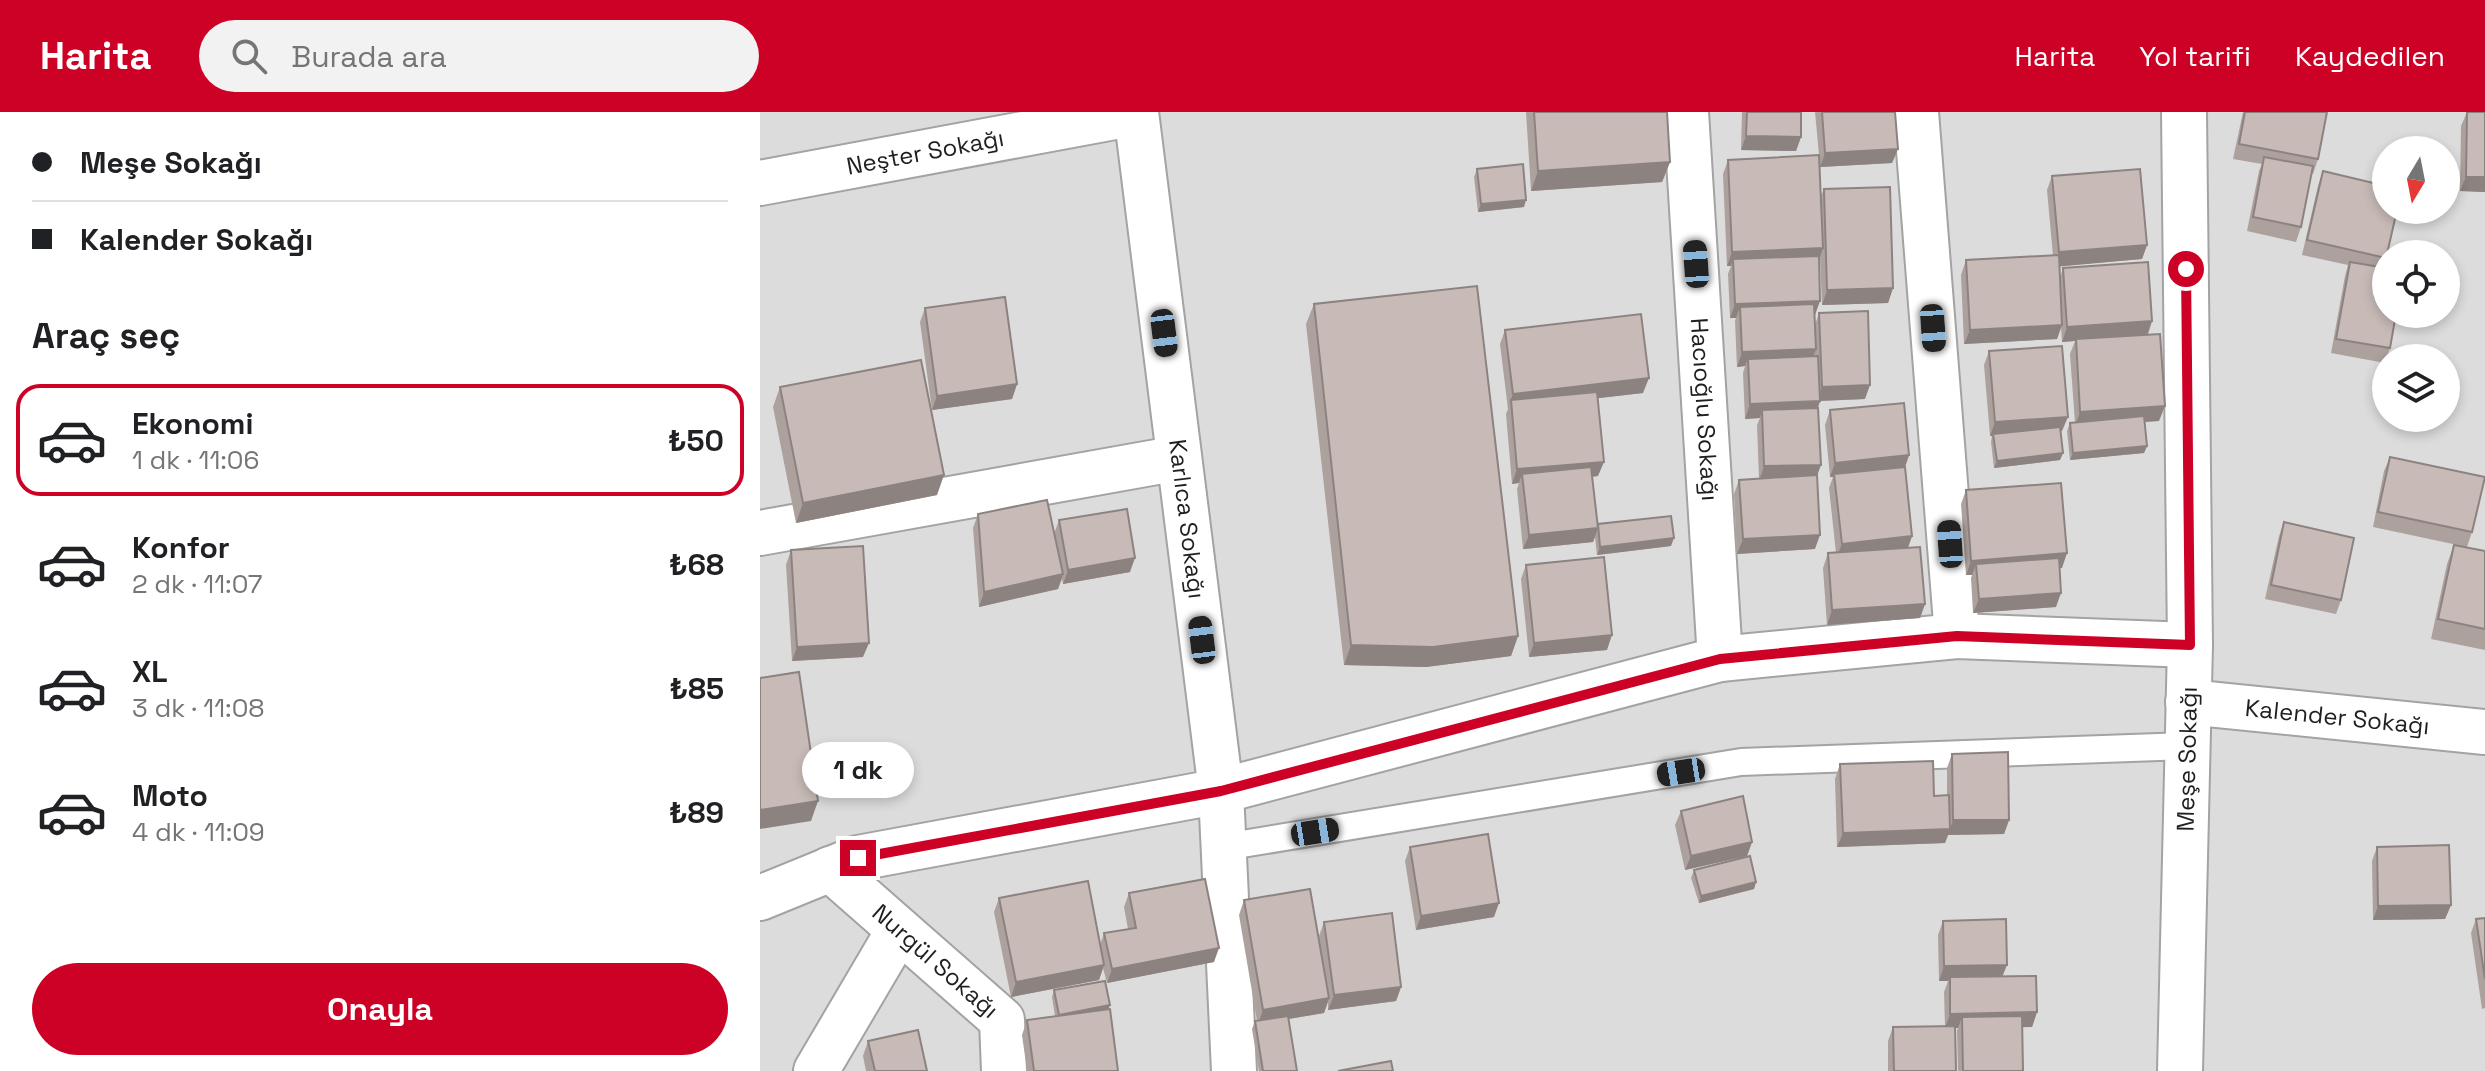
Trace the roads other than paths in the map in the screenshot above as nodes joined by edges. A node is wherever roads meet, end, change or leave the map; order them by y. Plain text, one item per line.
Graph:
1 (1136, 112) edge
2 (1686, 112) edge
3 (1916, 112) edge
4 (2184, 112) edge
5 (760, 183) edge
6 (1179, 458) junction
7 (760, 533) edge
8 (1957, 636) junction
9 (2190, 645) junction
10 (1720, 659) junction
11 (2188, 702) junction
12 (2485, 732) edge
13 (2187, 746) junction
14 (1221, 791) junction
15 (1224, 847) junction
16 (830, 869) junction
17 (760, 898) edge
18 (899, 930) junction
19 (816, 1071) edge
20 (1004, 1071) edge
21 (1234, 1071) edge
22 (2180, 1071) edge

1 - 5 street, Neşter Sokağı
1 - 6 street, Karlıca Sokağı
2 - 10 street, Hacıoğlu Sokağı
3 - 8 street
4 - 9 street, Meşe Sokağı
6 - 7 street
6 - 14 street, Karlıca Sokağı
8 - 9 street
8 - 10 street
9 - 11 street, Meşe Sokağı
10 - 14 street
11 - 12 street, Kalender Sokağı
11 - 13 street, Meşe Sokağı
13 - 15 lane
13 - 22 street, Meşe Sokağı
14 - 15 street, Karlıca Sokağı
14 - 16 street
15 - 21 street, Karlıca Sokağı
16 - 17 street
16 - 18 street, Nurgül Sokağı
18 - 19 street
18 - 20 street, Nurgül Sokağı

